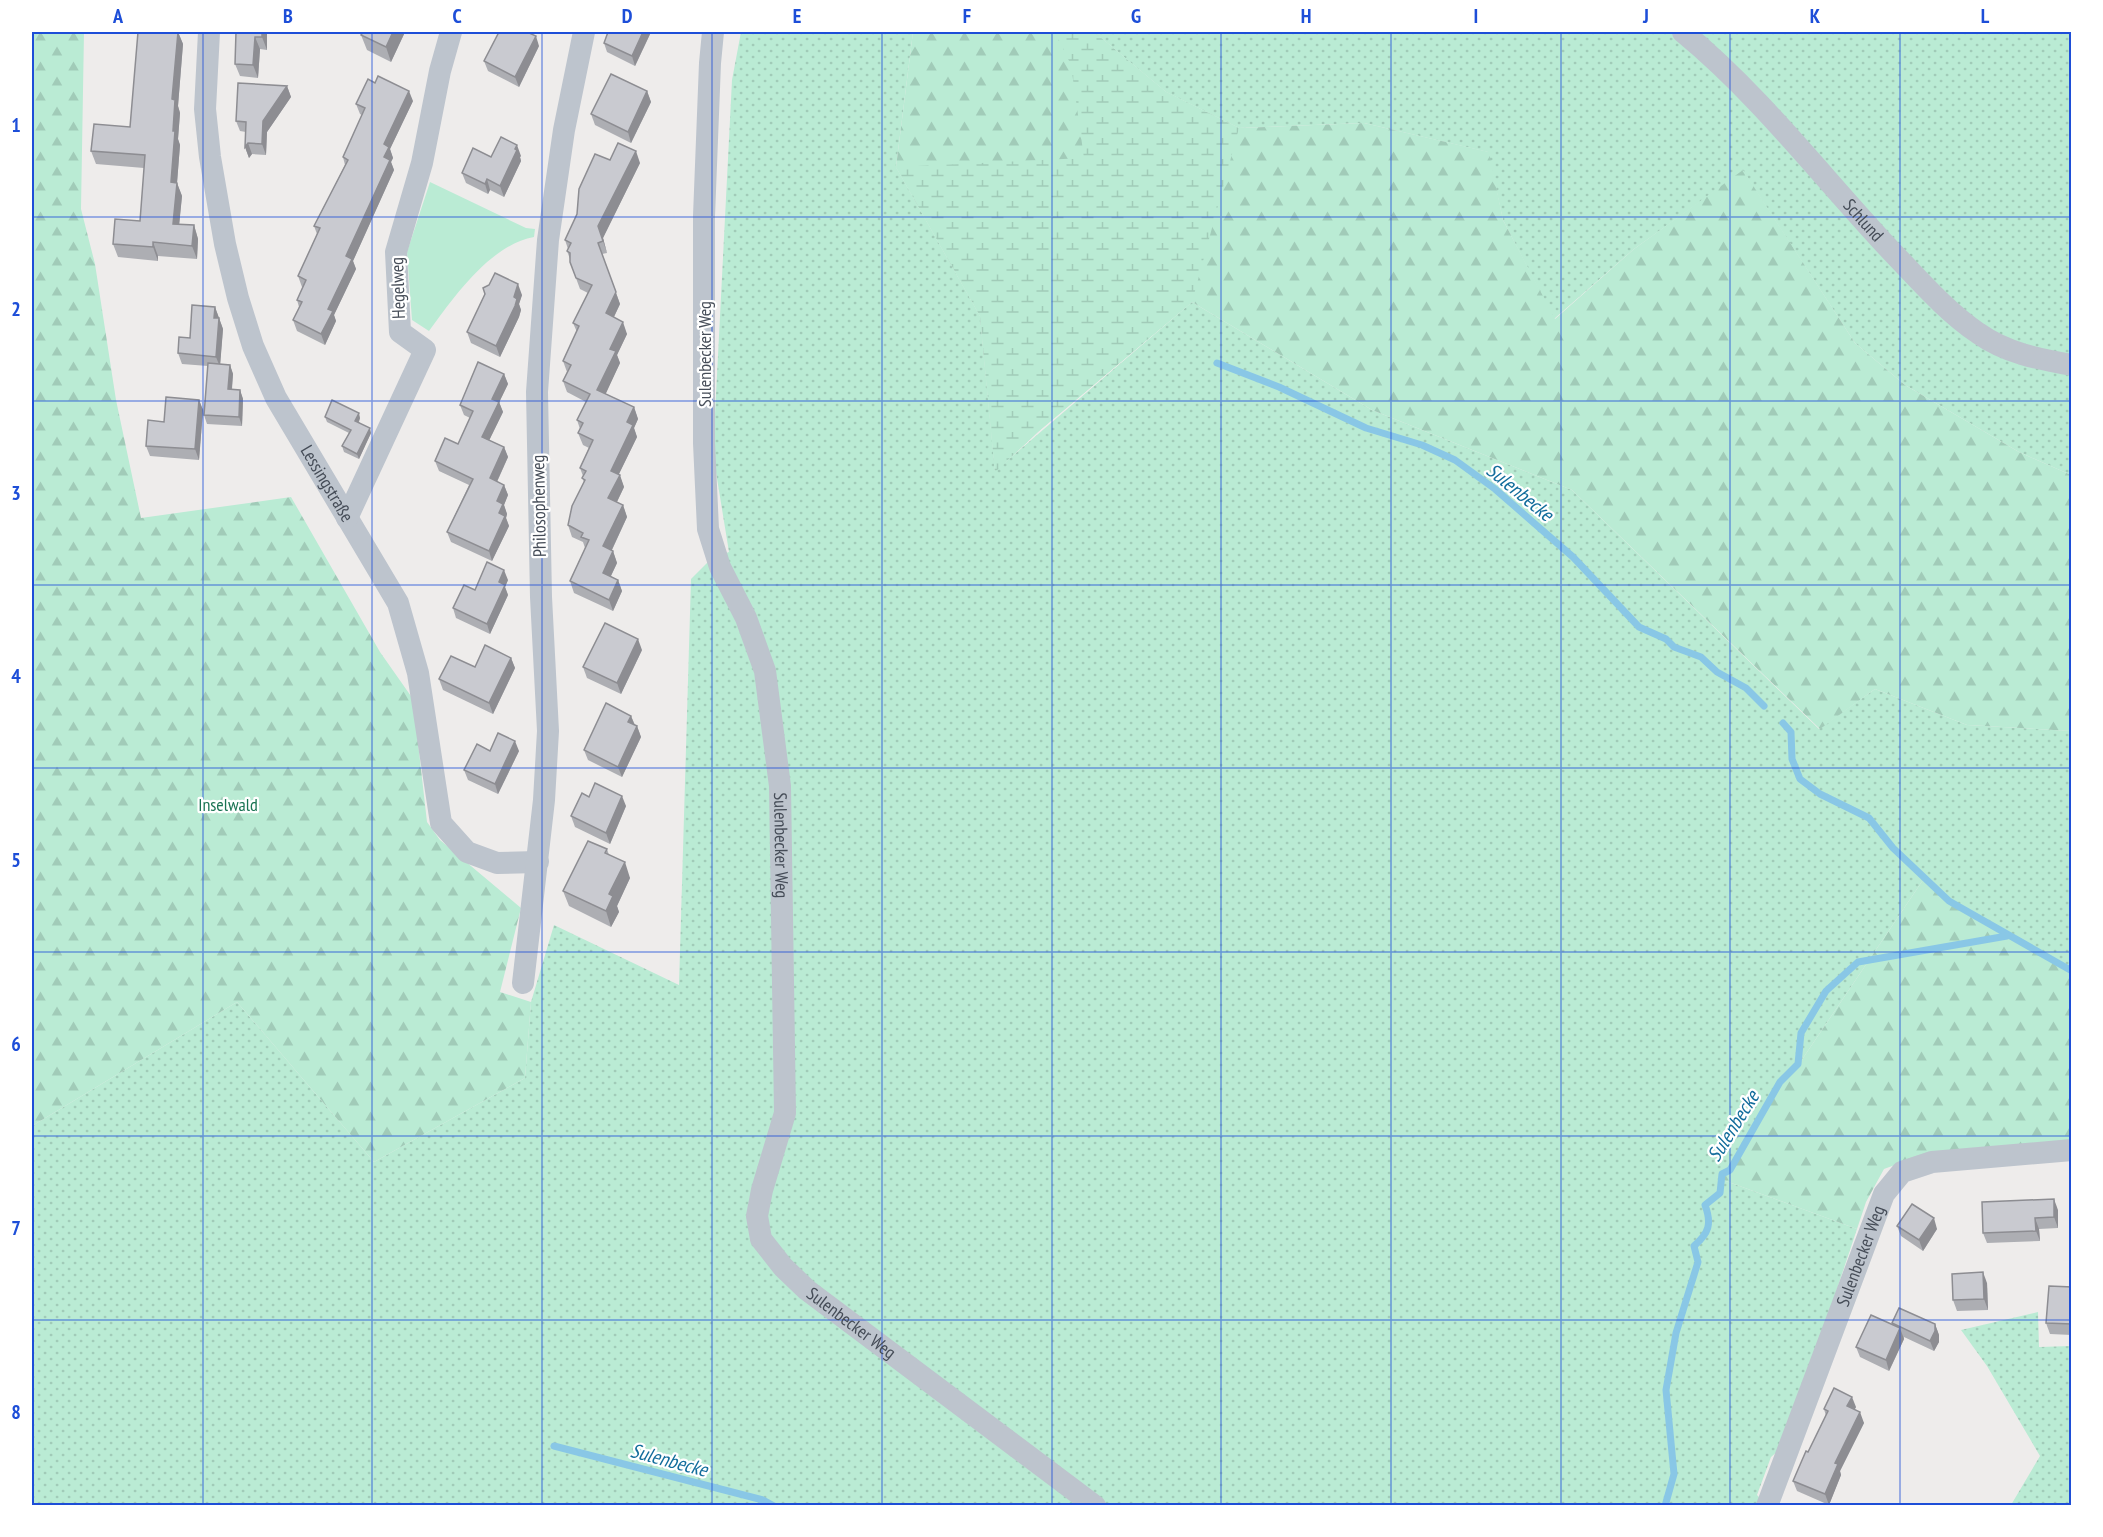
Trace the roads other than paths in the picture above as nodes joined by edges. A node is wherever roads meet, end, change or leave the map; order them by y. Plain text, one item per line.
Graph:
1 (209, 32) edge
2 (451, 32) edge
3 (584, 32) edge
4 (713, 32) edge
5 (1683, 32) edge
6 (2072, 365) edge
7 (347, 518) junction
8 (538, 862) junction
9 (523, 983) dead end
10 (2072, 1150) edge
11 (1095, 1506) edge
12 (1767, 1506) edge

1 - 7 street, Lessingstraße
2 - 7 street, Hegelweg
3 - 8 street, Philosophenweg
4 - 11 street, Sulenbecker Weg
5 - 6 street, Schlund
7 - 8 street, Lessingstraße
8 - 9 street, Philosophenweg
10 - 12 street, Sulenbecker Weg

